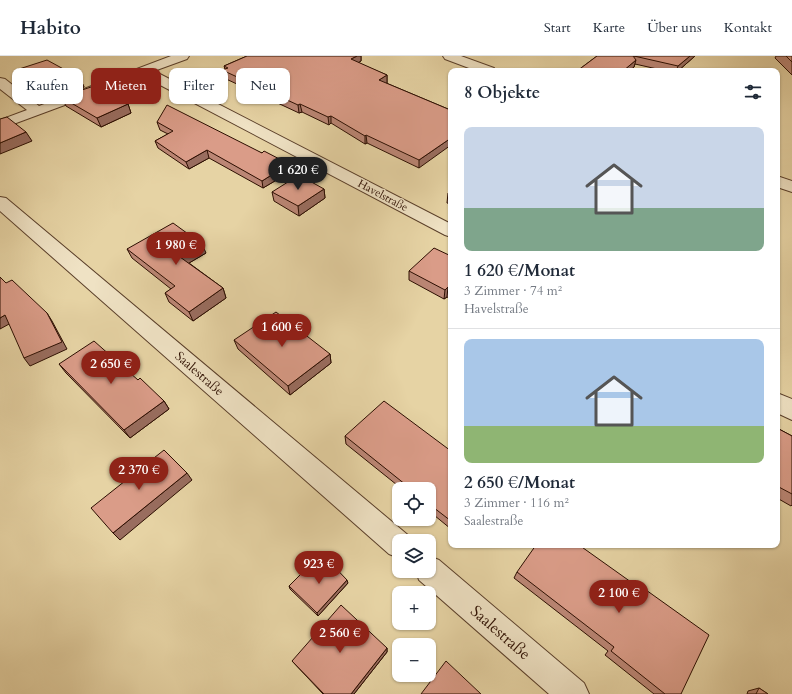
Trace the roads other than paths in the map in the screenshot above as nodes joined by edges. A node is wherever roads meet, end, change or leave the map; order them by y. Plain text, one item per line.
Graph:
1 (183, 56) edge
2 (449, 56) edge
3 (152, 68) edge
4 (481, 68) edge
5 (161, 80) edge
6 (0, 82) edge
7 (91, 91) edge
8 (37, 111) junction
9 (0, 125) edge
10 (780, 182) edge
11 (792, 186) edge
12 (0, 202) edge
13 (448, 229) edge
14 (780, 404) edge
15 (792, 410) edge
16 (392, 539) edge
17 (436, 576) edge
18 (573, 694) edge

1 - 3 street
2 - 4 street
5 - 13 street, Havelstraße
6 - 8 street
7 - 8 street
8 - 9 street
10 - 11 street
12 - 16 street, Saalestraße
14 - 15 street
17 - 18 street, Saalestraße

